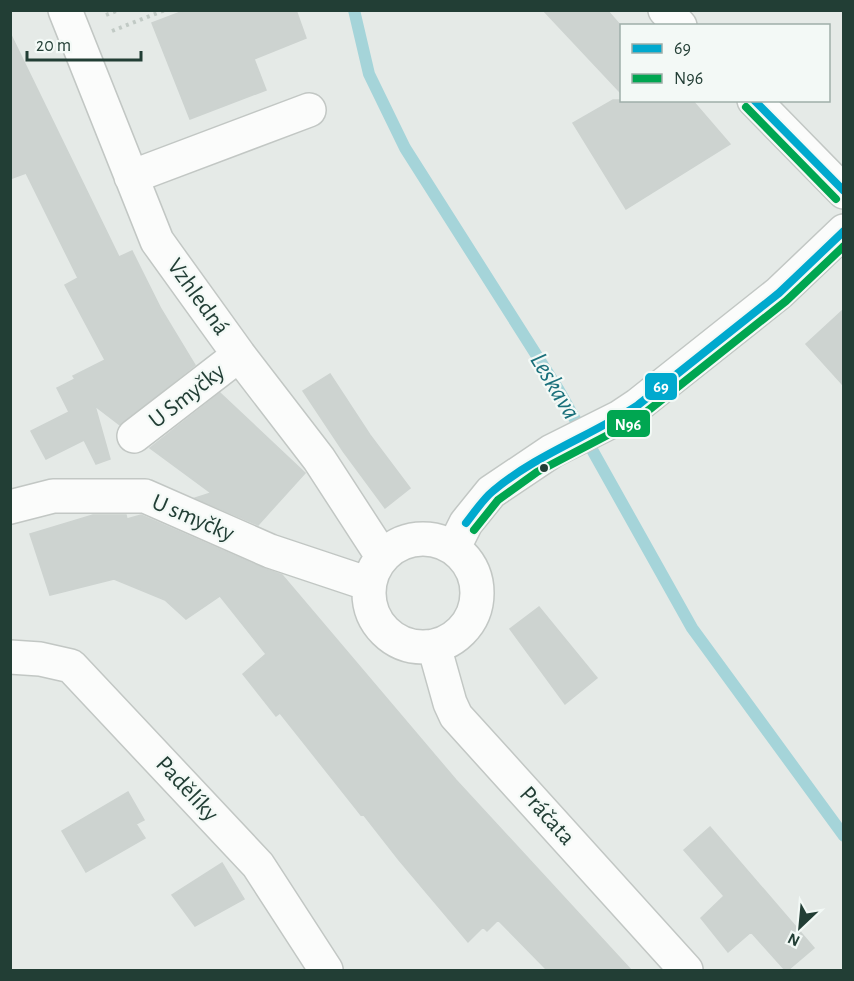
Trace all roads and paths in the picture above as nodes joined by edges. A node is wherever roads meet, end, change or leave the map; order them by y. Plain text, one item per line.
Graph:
1 (165, 10) edge
2 (665, 10) edge
3 (678, 24) edge
4 (71, 28) edge
5 (756, 102) edge
6 (309, 110) dead end
7 (131, 177) junction
8 (843, 192) edge
9 (843, 231) edge
10 (239, 355) junction
11 (134, 436) dead end
12 (10, 507) edge
13 (454, 547) junction
14 (375, 570) junction
15 (434, 646) junction
16 (10, 657) edge
17 (326, 970) edge
18 (686, 970) edge

1 - 4 path
2 - 3 street
4 - 7 street, Vzhledná
5 - 8 street
6 - 7 street
7 - 10 street, Vzhledná
9 - 13 street
10 - 11 street, U Smyčky
10 - 14 street, Vzhledná
12 - 14 street, U smyčky
13 - 14 street
13 - 15 street
14 - 15 street
15 - 18 street, Práčata
16 - 17 street, Padělíky

